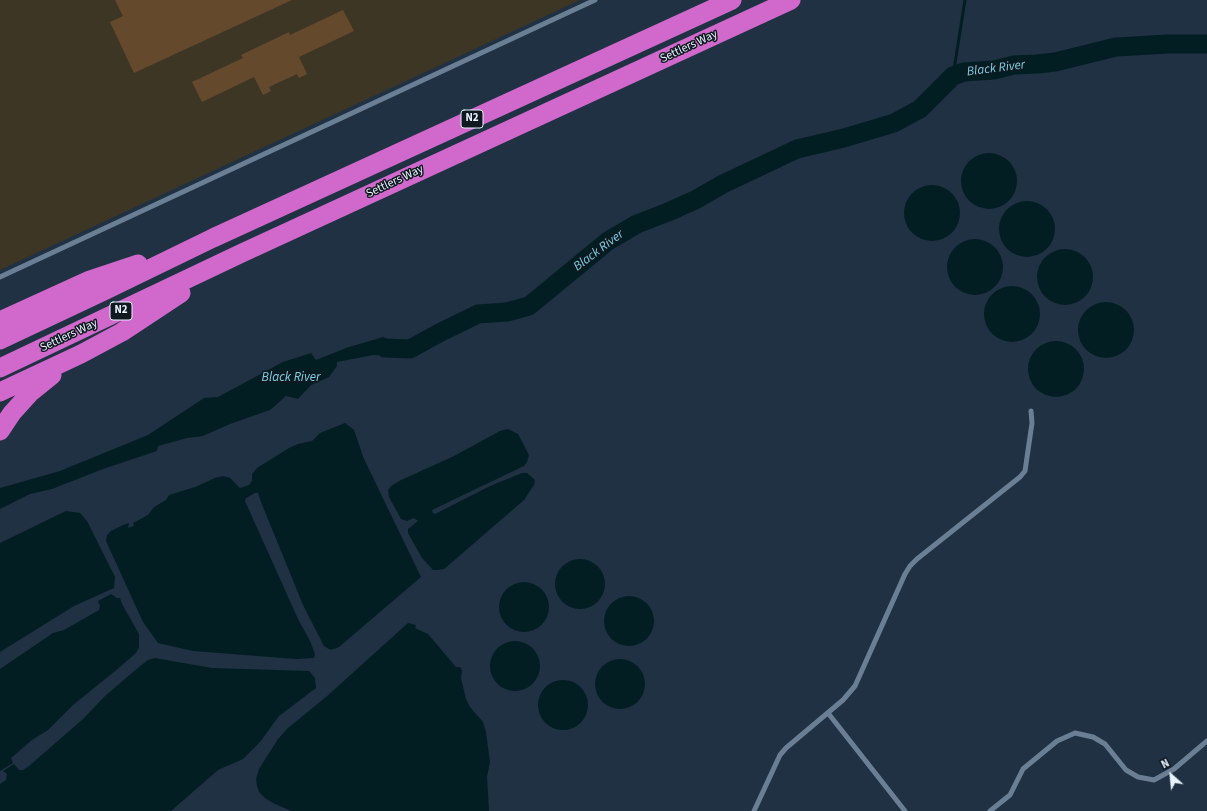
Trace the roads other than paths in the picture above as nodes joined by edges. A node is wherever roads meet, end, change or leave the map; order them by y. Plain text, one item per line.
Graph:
1 (595, 0) edge
2 (732, 0) edge
3 (791, 0) edge
4 (213, 238) junction
5 (242, 253) junction
6 (0, 278) edge
7 (1, 321) edge
8 (0, 340) edge
9 (81, 354) junction
10 (0, 368) edge
11 (0, 392) edge
12 (1032, 411) dead end
13 (0, 431) edge
14 (828, 713) junction
15 (1207, 741) edge
16 (754, 811) edge
17 (905, 811) edge
18 (990, 811) edge

1 - 6 lane
2 - 4 highway, Settlers Way / N2
3 - 5 highway, Settlers Way / N2
4 - 7 highway
4 - 8 highway, Settlers Way / N2
5 - 9 highway
5 - 10 highway, Settlers Way / N2
9 - 11 highway
9 - 13 highway
12 - 14 lane
14 - 16 lane
14 - 17 lane
15 - 18 lane

